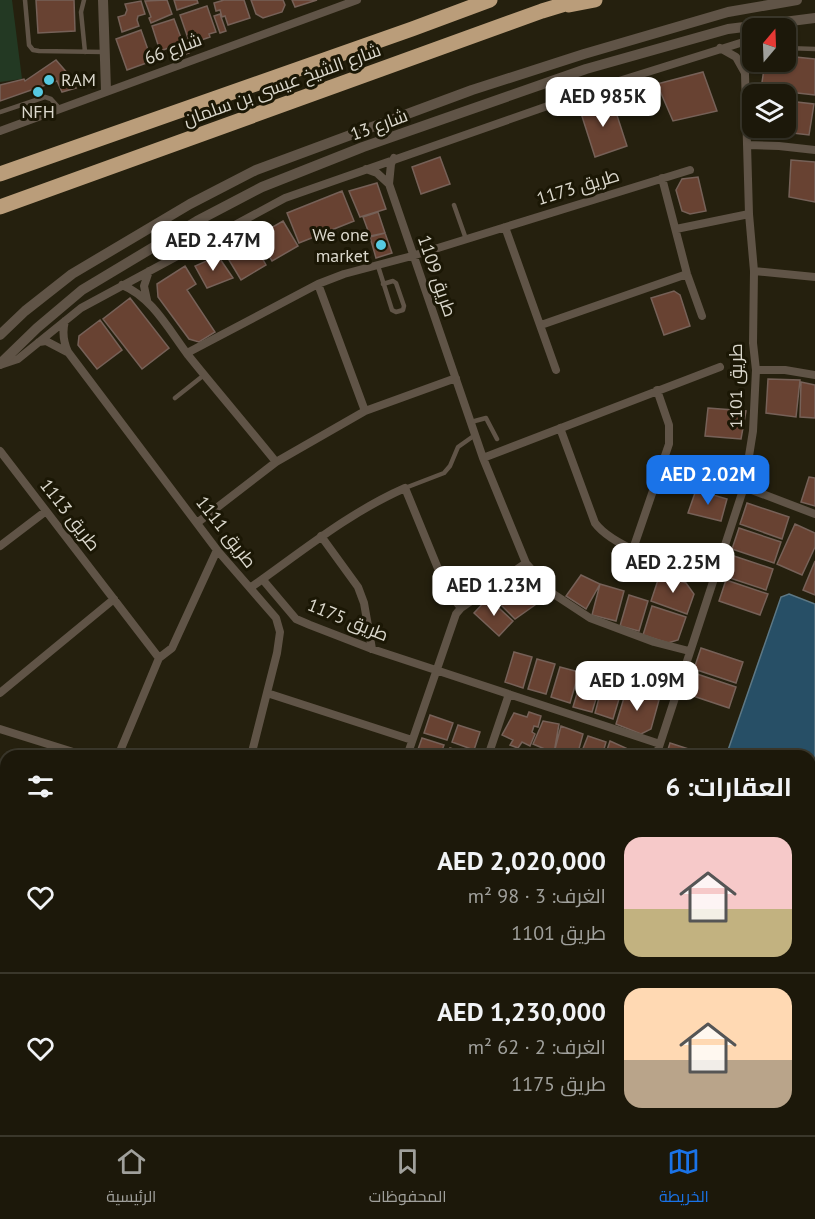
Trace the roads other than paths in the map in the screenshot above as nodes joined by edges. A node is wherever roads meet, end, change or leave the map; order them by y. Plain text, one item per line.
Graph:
1 (25, 0) edge
2 (84, 0) edge
3 (102, 0) edge
4 (357, 0) edge
5 (490, 0) edge
6 (578, 0) edge
7 (595, 0) edge
8 (797, 0) edge
9 (542, 11) junction
10 (812, 18) edge
11 (796, 23) edge
12 (742, 42) edge
13 (720, 48) junction
14 (796, 48) edge
15 (815, 49) edge
16 (85, 52) junction
17 (105, 52) junction
18 (745, 74) joint
19 (106, 90) junction
20 (60, 109) junction
21 (0, 112) edge
22 (0, 131) edge
23 (748, 145) junction
24 (815, 150) edge
25 (394, 158) junction
26 (366, 169) junction
27 (690, 170) dead end
28 (0, 174) edge
29 (662, 178) junction
30 (389, 184) junction
31 (454, 205) dead end
32 (0, 207) edge
33 (749, 214) junction
34 (505, 227) junction
35 (676, 229) junction
36 (466, 239) junction
37 (412, 256) junction
38 (378, 266) junction
39 (149, 271) junction
40 (754, 271) junction
41 (687, 274) junction
42 (815, 277) edge
43 (318, 284) junction
44 (383, 284) junction
45 (122, 285) junction
46 (147, 301) junction
47 (702, 316) dead end
48 (65, 320) junction
49 (541, 325) junction
50 (0, 335) edge
51 (39, 342) junction
52 (68, 352) junction
53 (187, 354) junction
54 (0, 365) edge
55 (720, 367) dead end
56 (556, 370) dead end
57 (756, 370) junction
58 (204, 375) junction
59 (815, 375) edge
60 (456, 378) junction
61 (657, 390) junction
62 (175, 398) dead end
63 (365, 411) junction
64 (471, 422) junction
65 (560, 428) junction
66 (475, 435) junction
67 (497, 440) dead end
68 (0, 452) edge
69 (483, 458) junction
70 (276, 462) junction
71 (744, 487) junction
72 (405, 488) junction
73 (46, 511) junction
74 (815, 514) edge
75 (197, 523) junction
76 (321, 536) junction
77 (0, 546) edge
78 (633, 549) junction
79 (217, 550) junction
80 (526, 563) junction
81 (263, 579) junction
82 (714, 579) junction
83 (250, 588) junction
84 (114, 599) junction
85 (461, 608) junction
86 (372, 649) junction
87 (689, 651) junction
88 (159, 658) junction
89 (436, 670) junction
90 (0, 693) edge
91 (267, 693) junction
92 (509, 694) junction
93 (0, 729) edge
94 (412, 740) junction
95 (660, 744) junction
96 (67, 750) edge
97 (121, 750) edge
98 (253, 750) edge
99 (409, 750) edge
100 (490, 750) edge
101 (658, 750) edge

1 - 16 lane
2 - 16 lane
3 - 17 street
4 - 19 street, شارع 66
5 - 28 highway, شارع الشيخ عيسى بن سلمان
6 - 9 highway, شارع الشيخ عيسى بن سلمان
7 - 9 highway
8 - 50 street, شارع 13
9 - 32 highway, شارع الشيخ عيسى بن سلمان
10 - 11 street
10 - 54 street, شارع 13
12 - 13 street
13 - 18 street
13 - 25 street
14 - 15 lane
16 - 17 lane
17 - 19 street
18 - 23 street, طريق 1101
19 - 20 street, شارع 66
20 - 21 lane
20 - 22 street, شارع 66
23 - 24 street
23 - 33 street, طريق 1101
25 - 26 street
25 - 30 street, طريق 1109
26 - 30 street
26 - 39 street
27 - 29 street, طريق 1173
29 - 34 street, طريق 1173
29 - 35 street
30 - 37 street, طريق 1109
31 - 36 lane
33 - 35 street
33 - 40 street, طريق 1101
34 - 36 street, طريق 1173
34 - 49 street
35 - 41 street
36 - 37 street, طريق 1173
37 - 38 street, طريق 1173
37 - 60 street, طريق 1109
38 - 43 street, طريق 1173
38 - 44 lane
39 - 45 street
39 - 46 street
40 - 42 street
40 - 57 street, طريق 1101
41 - 47 street
41 - 49 street
43 - 53 street, طريق 1173
43 - 63 street
44 - 44 lane
45 - 46 street
45 - 48 street
46 - 53 street
48 - 51 street
48 - 52 street, طريق 1111
49 - 56 street
51 - 52 street
51 - 54 street
52 - 75 street, طريق 1111
53 - 58 street
55 - 61 street
57 - 59 street
57 - 71 street, طريق 1101
58 - 62 lane
58 - 70 street
60 - 63 street
60 - 64 street, طريق 1109
61 - 65 street
61 - 78 street
63 - 70 street
64 - 66 street, طريق 1109
64 - 67 lane
65 - 69 street
65 - 78 street
66 - 69 street, طريق 1109
66 - 72 lane
68 - 73 street, طريق 1113
69 - 80 street, طريق 1109
70 - 75 street
71 - 74 street
71 - 82 street, طريق 1101
72 - 76 street
72 - 85 street
73 - 77 street
73 - 84 street, طريق 1113
75 - 79 street, طريق 1111
76 - 81 street
76 - 86 street
78 - 82 street
79 - 83 street, طريق 1111
79 - 88 street
80 - 85 street
80 - 87 street, طريق 1109
81 - 83 street
81 - 86 street, طريق 1175
82 - 87 street, طريق 1101
83 - 91 street, طريق 1111
84 - 88 street, طريق 1113
84 - 90 street
85 - 89 street
86 - 89 street, طريق 1175
87 - 95 street, طريق 1101
88 - 97 street
89 - 92 street, طريق 1175
89 - 94 street
91 - 94 street
91 - 98 street, طريق 1111
92 - 95 street, طريق 1175
92 - 100 street
93 - 96 street
94 - 99 street
95 - 101 street, طريق 1101

